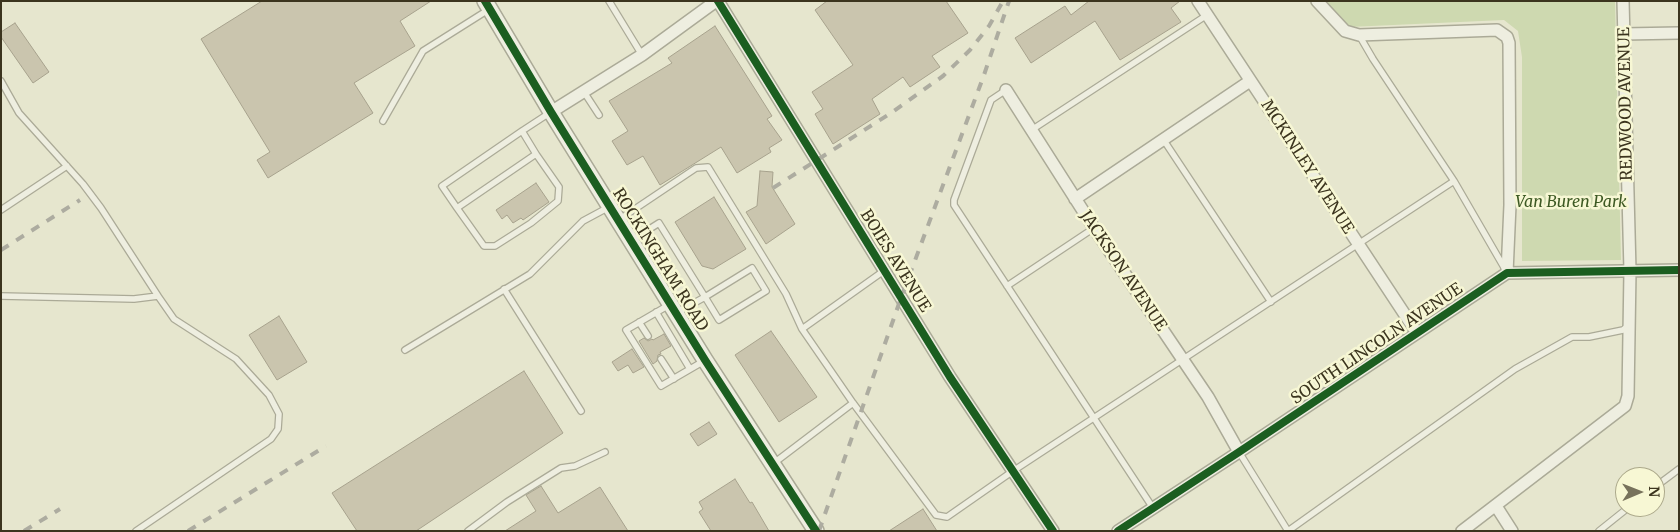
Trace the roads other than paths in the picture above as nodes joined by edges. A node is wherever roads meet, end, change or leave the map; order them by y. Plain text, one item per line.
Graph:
1 (609, 1) edge
2 (717, 1) edge
3 (1198, 1) edge
4 (1317, 1) edge
5 (1623, 1) edge
6 (487, 5) edge
7 (1207, 15) junction
8 (1679, 33) edge
9 (1624, 34) junction
10 (1359, 35) junction
11 (642, 55) junction
12 (1, 81) edge
13 (1250, 81) junction
14 (1006, 90) joint
15 (584, 92) junction
16 (551, 112) junction
17 (599, 115) dead end
18 (383, 121) dead end
19 (1033, 129) junction
20 (522, 131) junction
21 (1163, 139) junction
22 (536, 154) junction
23 (67, 166) junction
24 (1454, 181) junction
25 (1075, 199) junction
26 (610, 207) junction
27 (457, 208) junction
28 (1, 210) edge
29 (619, 220) junction
30 (1094, 228) junction
31 (631, 240) junction
32 (1358, 245) junction
33 (885, 270) junction
34 (1679, 270) edge
35 (1630, 271) junction
36 (1508, 273) junction
37 (1007, 286) junction
38 (504, 289) junction
39 (1, 296) edge
40 (158, 296) junction
41 (705, 297) junction
42 (1271, 302) junction
43 (673, 308) junction
44 (656, 312) junction
45 (639, 322) junction
46 (1628, 326) junction
47 (802, 329) junction
48 (1417, 333) junction
49 (648, 336) dead end
50 (405, 350) dead end
51 (661, 359) dead end
52 (1182, 359) junction
53 (705, 360) junction
54 (690, 369) junction
55 (674, 379) junction
56 (853, 403) junction
57 (581, 411) dead end
58 (1094, 417) junction
59 (605, 452) dead end
60 (1239, 452) junction
61 (772, 464) junction
62 (1679, 468) edge
63 (1013, 471) junction
64 (1665, 479) edge
65 (1496, 506) junction
66 (1153, 508) junction
67 (1616, 517) edge
68 (136, 531) edge
69 (468, 531) edge
70 (816, 531) edge
71 (1053, 531) edge
72 (1118, 531) edge
73 (1288, 531) edge
74 (1462, 531) edge
75 (1512, 531) edge
76 (1599, 531) edge

1 - 11 lane
2 - 11 street
2 - 33 street, BOIES AVENUE
3 - 7 street, MCKINLEY AVENUE
4 - 10 street
5 - 9 street, REDWOOD AVENUE
6 - 16 street, ROCKINGHAM ROAD
6 - 18 lane
7 - 13 street, MCKINLEY AVENUE
7 - 19 lane
8 - 9 street
9 - 35 street, REDWOOD AVENUE
10 - 24 lane
10 - 36 street
11 - 15 street
12 - 23 lane
13 - 21 street
13 - 32 street, MCKINLEY AVENUE
14 - 19 street, JACKSON AVENUE
14 - 37 lane
15 - 16 street
15 - 17 lane
16 - 20 lane
16 - 26 street, ROCKINGHAM ROAD
19 - 25 street, JACKSON AVENUE
20 - 22 lane
20 - 27 lane
21 - 25 street
21 - 42 lane
22 - 27 lane
22 - 27 lane
23 - 28 lane
23 - 40 lane
24 - 32 lane
24 - 36 lane
25 - 30 street, JACKSON AVENUE
26 - 29 street, ROCKINGHAM ROAD
26 - 38 lane
29 - 31 street, ROCKINGHAM ROAD
29 - 47 lane
30 - 37 lane
30 - 52 street, JACKSON AVENUE
31 - 41 lane
31 - 43 street, ROCKINGHAM ROAD
32 - 42 lane
32 - 48 street, MCKINLEY AVENUE
33 - 47 lane
33 - 63 street, BOIES AVENUE
34 - 35 street
35 - 36 street
35 - 46 street, REDWOOD AVENUE
36 - 48 street, SOUTH LINCOLN AVENUE
37 - 58 lane
38 - 50 lane
38 - 57 lane
39 - 40 lane
40 - 68 lane
41 - 41 lane
41 - 43 lane
42 - 52 lane
43 - 44 lane
43 - 53 street, ROCKINGHAM ROAD
44 - 45 lane
44 - 54 lane
45 - 49 lane
45 - 55 lane
46 - 65 street, REDWOOD AVENUE
46 - 73 lane
47 - 56 lane
48 - 60 street, SOUTH LINCOLN AVENUE
51 - 55 lane
52 - 58 lane
52 - 60 street, JACKSON AVENUE
53 - 54 lane
53 - 61 street, ROCKINGHAM ROAD
54 - 55 lane
56 - 61 lane
56 - 63 lane
58 - 63 lane
58 - 66 lane
59 - 69 lane
60 - 66 street, SOUTH LINCOLN AVENUE
60 - 73 lane
61 - 70 street, ROCKINGHAM ROAD
62 - 64 lane
63 - 71 street, BOIES AVENUE
65 - 74 street
65 - 75 street
66 - 72 street, SOUTH LINCOLN AVENUE
67 - 76 lane

